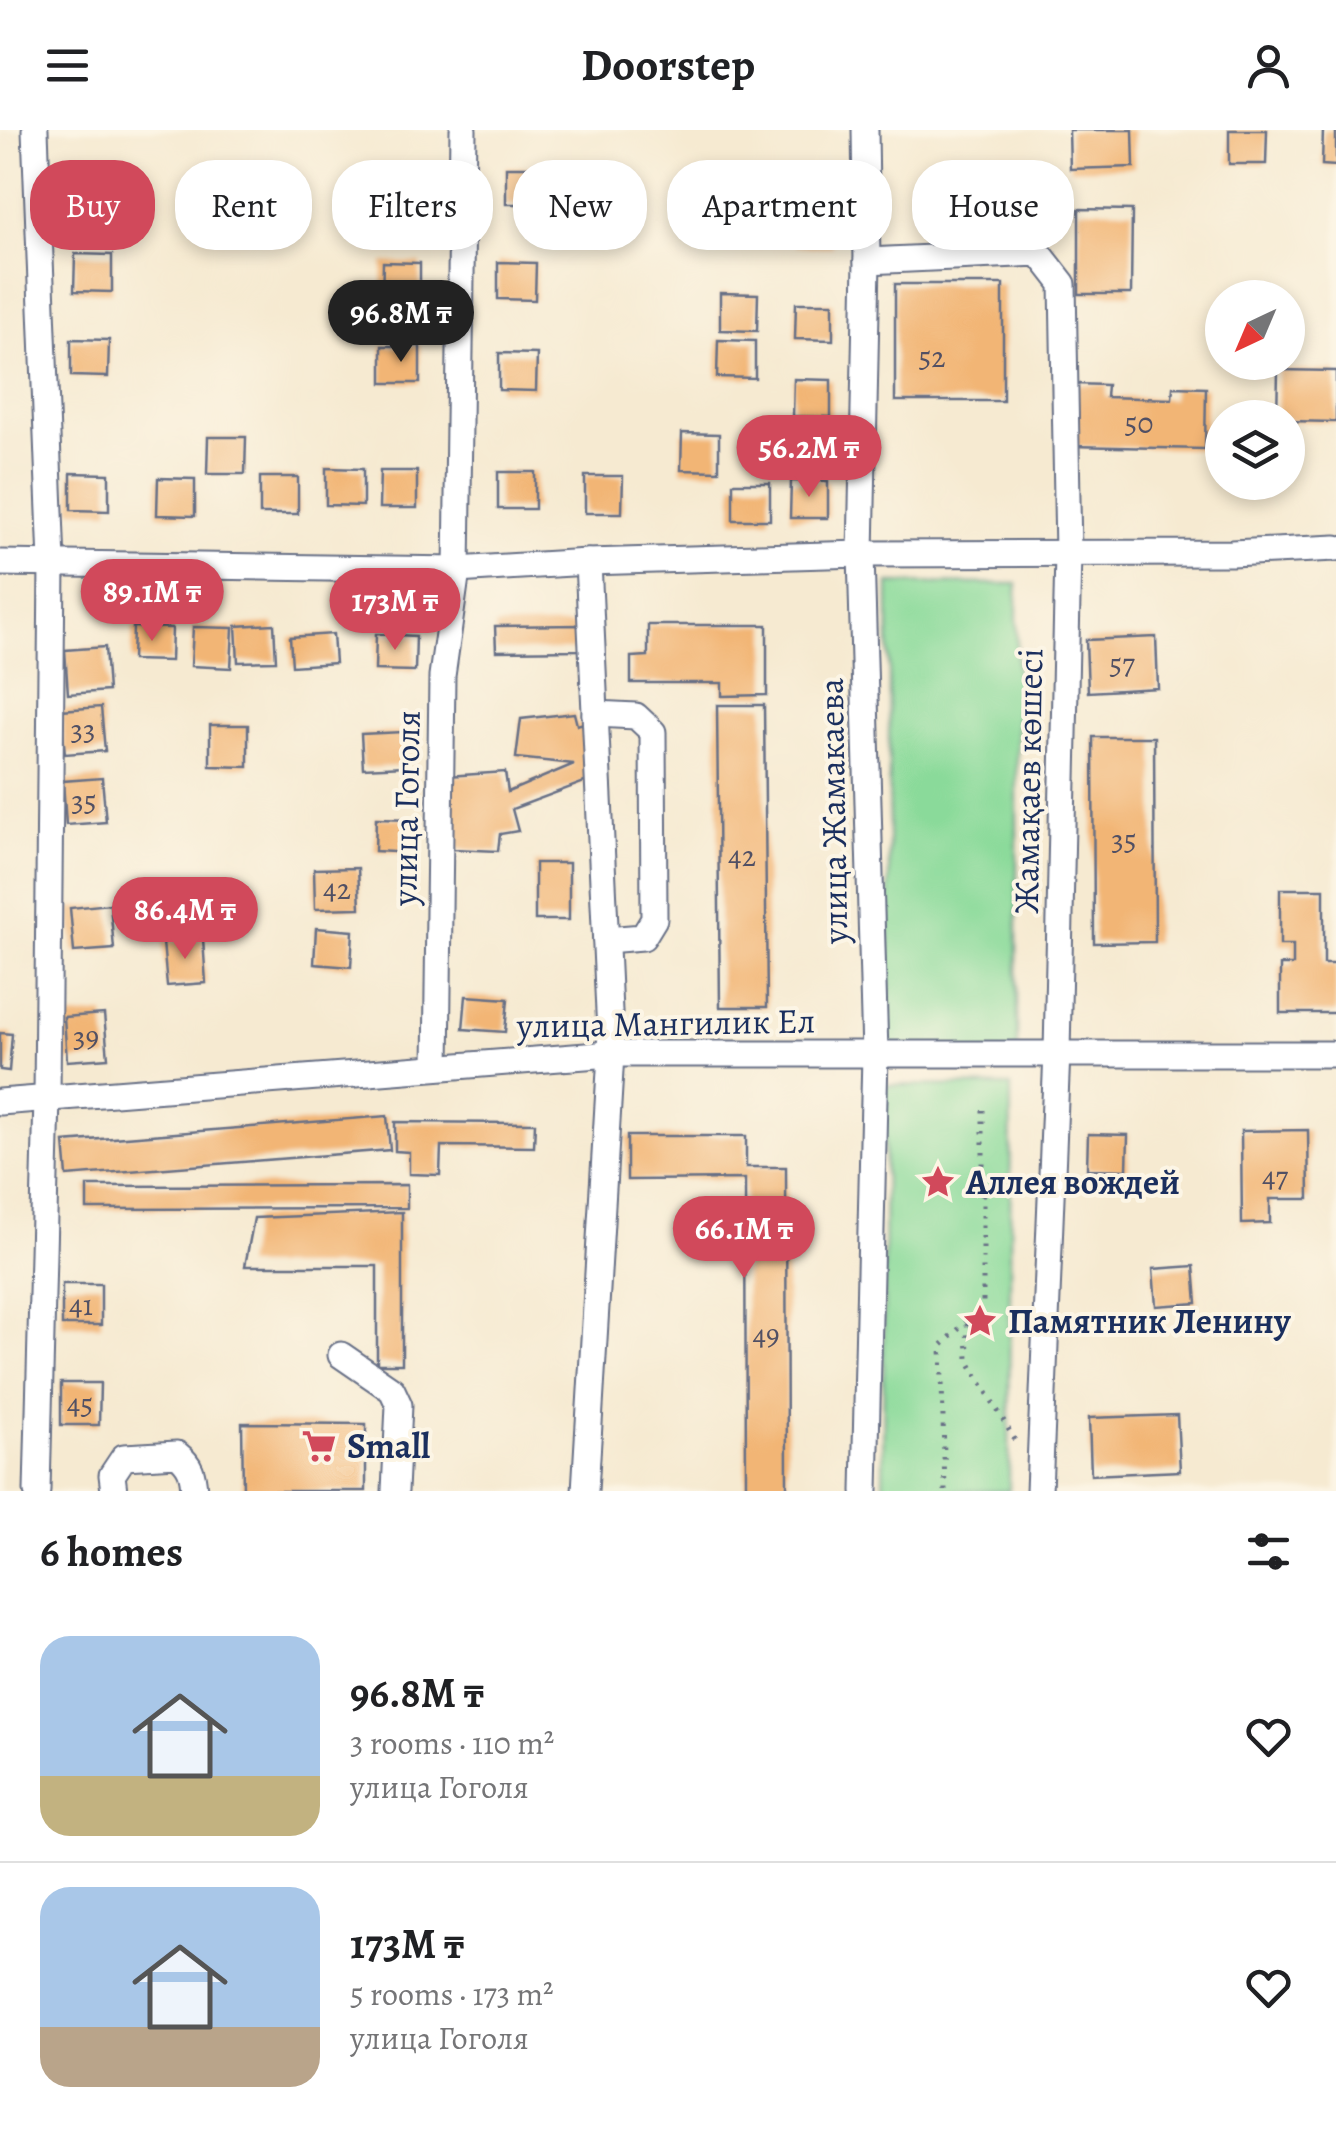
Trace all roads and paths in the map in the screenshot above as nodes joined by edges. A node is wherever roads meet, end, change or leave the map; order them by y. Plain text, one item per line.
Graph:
1 (36, 130) edge
2 (463, 130) edge
3 (865, 130) edge
4 (867, 261) junction
5 (1336, 548) edge
6 (862, 554) junction
7 (1068, 554) junction
8 (588, 562) junction
9 (0, 563) edge
10 (52, 563) junction
11 (457, 570) junction
12 (595, 714) junction
13 (606, 940) junction
14 (1058, 1052) junction
15 (611, 1054) junction
16 (874, 1054) junction
17 (1336, 1054) edge
18 (438, 1067) junction
19 (47, 1097) junction
20 (0, 1102) edge
21 (984, 1110) dead end
22 (968, 1320) junction
23 (341, 1355) dead end
24 (1020, 1450) dead end
25 (38, 1491) edge
26 (114, 1491) edge
27 (194, 1491) edge
28 (396, 1491) edge
29 (586, 1491) edge
30 (865, 1491) edge
31 (944, 1491) edge
32 (1039, 1491) edge

1 - 10 street
2 - 11 street, улица Гоголя
3 - 4 street, улица Жамакаева
4 - 6 street, улица Жамакаева
4 - 7 street, Жамақаев көшесі
5 - 7 street
6 - 7 street
6 - 8 street
6 - 16 street, улица Жамакаева
7 - 14 street, Жамақаев көшесі
8 - 11 street
8 - 12 street
9 - 10 street
10 - 11 street
10 - 19 street
11 - 18 street, улица Гоголя
12 - 13 street
12 - 13 street
13 - 15 street
14 - 16 street, улица Мангилик Ел
14 - 17 street, улица Мангилик Ел
14 - 32 street, Жамақаев көшесі
15 - 16 street, улица Мангилик Ел
15 - 18 street, улица Мангилик Ел
15 - 29 street
16 - 30 street, улица Жамакаева
18 - 19 street, улица Мангилик Ел
19 - 20 street, улица Мангилик Ел
19 - 25 street
21 - 22 path
22 - 24 path
22 - 31 path
23 - 28 street
26 - 27 street

